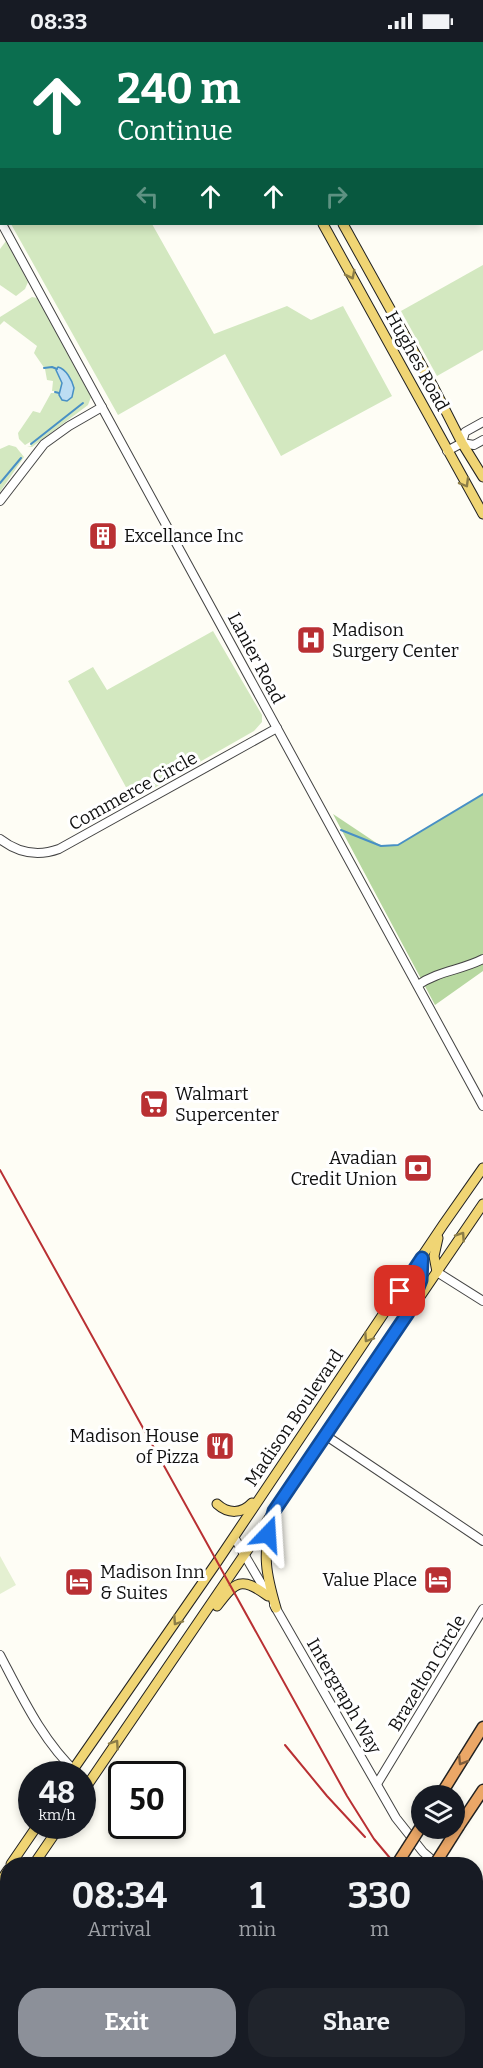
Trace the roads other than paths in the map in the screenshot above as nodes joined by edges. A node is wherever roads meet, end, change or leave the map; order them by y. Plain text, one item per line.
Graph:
1 (3, 225) edge
2 (324, 225) edge
3 (344, 225) edge
4 (102, 407) junction
5 (483, 422) edge
6 (483, 440) edge
7 (462, 443) junction
8 (447, 451) junction
9 (483, 477) edge
10 (0, 501) edge
11 (483, 514) edge
12 (277, 728) junction
13 (0, 839) edge
14 (483, 959) edge
15 (418, 985) junction
16 (483, 1107) edge
17 (483, 1168) edge
18 (483, 1204) edge
19 (443, 1225) junction
20 (422, 1258) junction
21 (437, 1272) junction
22 (483, 1301) edge
23 (408, 1313) junction
24 (325, 1436) junction
25 (290, 1453) junction
26 (217, 1504) dead end
27 (274, 1511) junction
28 (234, 1537) junction
29 (483, 1541) edge
30 (244, 1554) junction
31 (268, 1596) junction
32 (276, 1608) junction
33 (483, 1609) edge
34 (189, 1636) junction
35 (0, 1655) edge
36 (483, 1727) edge
37 (65, 1761) edge
38 (82, 1761) edge
39 (96, 1767) edge
40 (377, 1784) junction
41 (447, 1785) edge
42 (483, 1790) edge
43 (28, 1839) edge
44 (51, 1839) edge
45 (413, 1839) edge
46 (16, 1857) edge
47 (39, 1857) edge
48 (401, 1857) edge
49 (428, 1857) edge
50 (440, 1857) edge

1 - 4 street, Lanier Road
2 -> 8 main road, Hughes Road
3 - 7 main road, Hughes Road
4 - 10 street
4 - 12 street, Lanier Road
5 - 7 street
6 - 7 street
7 - 8 street
7 - 9 main road, Hughes Road
8 -> 11 main road, Hughes Road
12 - 13 street, Commerce Circle
12 - 15 street, Lanier Road
14 - 15 street
15 - 16 street, Lanier Road
17 - 19 main road, Madison Boulevard
21 -> 18 main road, Madison Boulevard
19 - 20 main road, Madison Boulevard
19 - 21 main road
20 - 23 main road
20 -> 25 main road, Madison Boulevard
21 - 22 street
21 - 23 main road, Madison Boulevard
23 - 24 main road, Madison Boulevard
24 - 27 main road, Madison Boulevard
24 - 29 street
25 - 26 main road
25 - 28 main road, Madison Boulevard
27 - 30 main road, Madison Boulevard
27 - 32 main road
28 - 30 street, Intergraph Way
28 -> 38 main road, Madison Boulevard
30 - 31 street, Intergraph Way
30 - 34 main road, Madison Boulevard
31 - 32 street, Intergraph Way
31 - 34 main road
32 - 40 street, Intergraph Way
33 - 40 street, Brazelton Circle
39 -> 34 main road, Madison Boulevard
35 - 37 street
36 -> 41 highway
40 - 49 street, Intergraph Way
42 - 50 highway, bridge
43 - 46 main road
44 - 47 main road
45 - 48 highway, bridge

